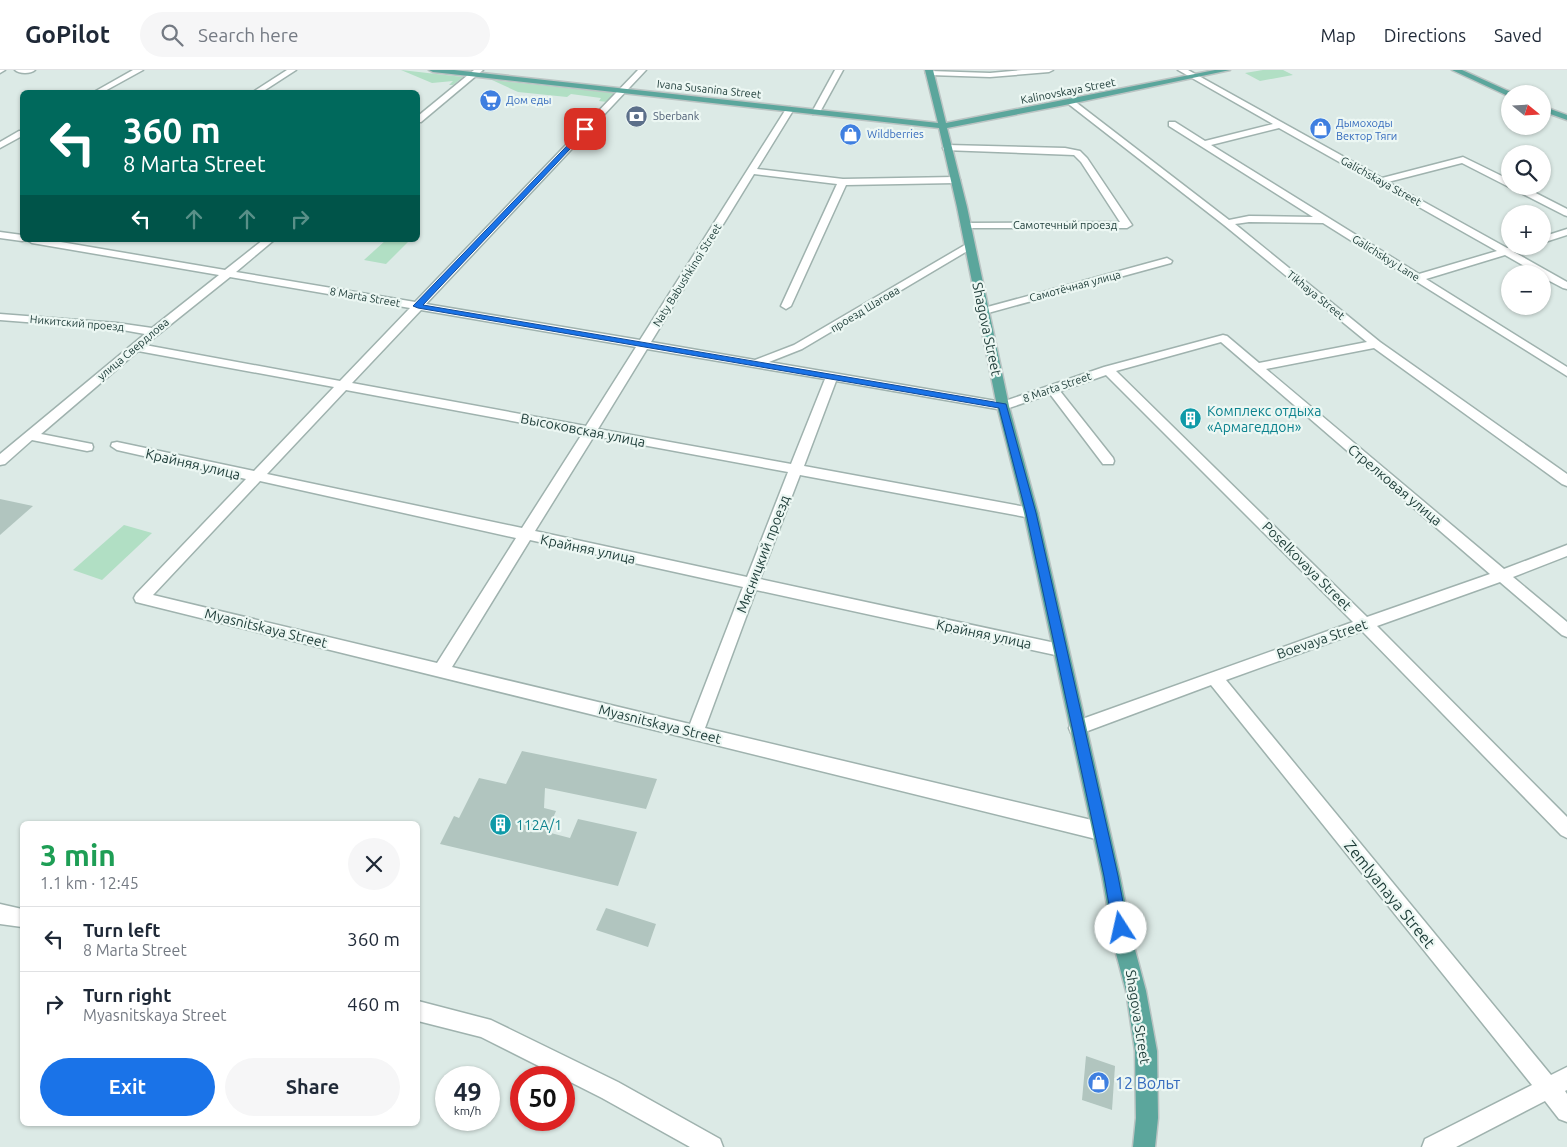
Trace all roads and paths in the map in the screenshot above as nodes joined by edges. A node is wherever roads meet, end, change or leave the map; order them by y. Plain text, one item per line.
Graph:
1 (19, 70) edge
2 (31, 70) edge
3 (139, 70) edge
4 (292, 70) edge
5 (432, 70) edge
6 (642, 70) edge
7 (839, 70) edge
8 (1049, 70) edge
9 (1182, 70) edge
10 (1226, 70) edge
11 (1456, 70) edge
12 (476, 72) edge
13 (929, 72) edge
14 (1215, 72) junction
15 (1194, 77) junction
16 (1215, 88) junction
17 (102, 90) edge
18 (260, 90) edge
19 (1501, 90) edge
20 (624, 91) junction
21 (1070, 102) junction
22 (790, 109) junction
23 (816, 112) junction
24 (1551, 112) edge
25 (420, 118) edge
26 (1567, 118) edge
27 (1172, 124) dead end
28 (1280, 125) junction
29 (943, 126) junction
30 (20, 134) edge
31 (1204, 144) junction
32 (0, 145) edge
33 (947, 148) junction
34 (752, 171) junction
35 (1501, 179) edge
36 (955, 180) junction
37 (1382, 181) junction
38 (843, 182) junction
39 (1532, 195) edge
40 (1567, 213) edge
41 (1326, 220) junction
42 (1227, 223) junction
43 (966, 226) junction
44 (1567, 232) edge
45 (0, 234) edge
46 (1551, 237) edge
47 (20, 238) edge
48 (44, 242) edge
49 (266, 242) edge
50 (970, 245) junction
51 (1501, 249) edge
52 (1501, 253) edge
53 (1511, 255) edge
54 (1167, 261) dead end
55 (227, 273) junction
56 (1418, 278) junction
57 (1567, 286) edge
58 (418, 306) junction
59 (786, 306) dead end
60 (984, 311) junction
61 (0, 317) edge
62 (154, 332) junction
63 (1223, 338) joint
64 (1376, 344) junction
65 (644, 345) junction
66 (136, 346) junction
67 (755, 364) junction
68 (1257, 367) junction
69 (1108, 370) junction
70 (1567, 372) edge
71 (832, 377) junction
72 (343, 385) junction
73 (1052, 389) junction
74 (1003, 406) junction
75 (590, 431) junction
76 (31, 436) junction
77 (117, 446) dead end
78 (87, 447) dead end
79 (1108, 460) dead end
80 (0, 461) edge
81 (796, 469) junction
82 (255, 478) junction
83 (1567, 481) edge
84 (1031, 513) junction
85 (525, 536) junction
86 (1567, 550) edge
87 (1501, 576) junction
88 (751, 584) junction
89 (1365, 624) junction
90 (1567, 632) edge
91 (1060, 650) junction
92 (441, 671) junction
93 (1214, 677) junction
94 (1077, 728) junction
95 (696, 732) junction
96 (1567, 829) edge
97 (1100, 831) junction
98 (0, 914) edge
99 (20, 918) edge
100 (420, 1011) edge
101 (1558, 1083) edge
102 (1567, 1110) edge
103 (712, 1147) edge
104 (1144, 1147) edge
105 (1433, 1147) edge

1 - 2 street
3 - 17 street
4 - 18 street
5 - 12 main road, Ivana Susanina Street
6 - 20 street, Myasnitskaya Street
7 - 23 street
8 - 13 street
9 - 15 street, Galichskaya Street
10 - 14 main road, Kalinovskaya Street
11 - 19 main road
12 - 20 main road, Ivana Susanina Street
12 - 25 street
13 - 29 main road, Shagova Street
14 - 15 main road, Kalinovskaya Street
14 - 16 street
15 - 16 street, Galichskaya Street
15 - 21 main road, Kalinovskaya Street
16 - 28 street, Galichskaya Street
20 - 22 main road, Ivana Susanina Street
20 - 58 street, Myasnitskaya Street
21 - 29 main road, Kalinovskaya Street
21 - 42 street, Tikhaya Street
22 - 23 main road, Ivana Susanina Street
22 - 34 street, Naty Babushkinoi Street
23 - 29 main road, Ivana Susanina Street
24 - 26 main road
27 - 31 street, Galichskyy Lane
28 - 31 street
28 - 37 street, Galichskaya Street
29 - 33 main road, Shagova Street
30 - 32 street
31 - 41 street, Galichskyy Lane
33 - 36 main road, Shagova Street
33 - 43 street, Самотечный проезд
34 - 38 street
34 - 65 street, Naty Babushkinoi Street
35 - 37 street
36 - 38 street
36 - 43 main road, Shagova Street
37 - 51 street, Galichskaya Street
38 - 59 street
39 - 40 street
41 - 42 street
41 - 56 street, Galichskyy Lane
42 - 64 street, Tikhaya Street
43 - 50 main road, Shagova Street
44 - 46 street
45 - 47 street
48 - 55 street, 8 Marta Street
49 - 55 street, улица Свердлова
50 - 60 main road, Shagova Street
50 - 67 street, проезд Шагова
52 - 56 street
53 - 57 street, Galichskaya Street
54 - 60 street, Самотёчная улица
55 - 58 street, 8 Marta Street
55 - 62 street, улица Свердлова
56 - 70 street, Galichskyy Lane
58 - 65 street, 8 Marta Street
58 - 72 street, Myasnitskaya Street
60 - 74 main road, Shagova Street
61 - 62 street, Никитский проезд
62 - 66 street, улица Свердлова
63 - 68 street, Стрелковая улица
63 - 69 street, 8 Marta Street
64 - 68 street
64 - 83 street, Tikhaya Street
65 - 67 street, 8 Marta Street
65 - 75 street, Naty Babushkinoi Street
66 - 72 street, Высоковская улица
66 - 76 street, улица Свердлова
67 - 71 street, 8 Marta Street
68 - 87 street, Стрелковая улица
69 - 73 street, 8 Marta Street
69 - 89 street, Poselkovaya Street
71 - 74 street, 8 Marta Street
71 - 81 street, Мясницкий проезд
72 - 75 street, Высоковская улица
72 - 82 street, Myasnitskaya Street
73 - 74 street, 8 Marta Street
73 - 79 street
74 - 84 main road, Shagova Street
75 - 81 street, Высоковская улица
75 - 85 street, Naty Babushkinoi Street
76 - 78 street
76 - 80 street, улица Свердлова
77 - 82 street, Крайняя улица
81 - 84 street, Высоковская улица
81 - 88 street, Мясницкий проезд
82 - 85 street, Крайняя улица
82 - 92 street, Myasnitskaya Street
84 - 91 main road, Shagova Street
85 - 88 street, Крайняя улица
85 - 92 street, Naty Babushkinoi Street
86 - 87 street, Boevaya Street
87 - 89 street, Boevaya Street
87 - 90 street, Стрелковая улица
88 - 91 street, Крайняя улица
88 - 95 street, Мясницкий проезд
89 - 93 street, Boevaya Street
89 - 96 street, Poselkovaya Street
91 - 94 main road, Shagova Street
92 - 95 street, Myasnitskaya Street
93 - 94 street, Boevaya Street
93 - 101 street, Zemlyanaya Street
94 - 97 main road, Shagova Street
95 - 97 street, Myasnitskaya Street
97 - 104 main road, Shagova Street
98 - 99 street
100 - 103 street
101 - 102 street, Zemlyanaya Street
101 - 105 street

